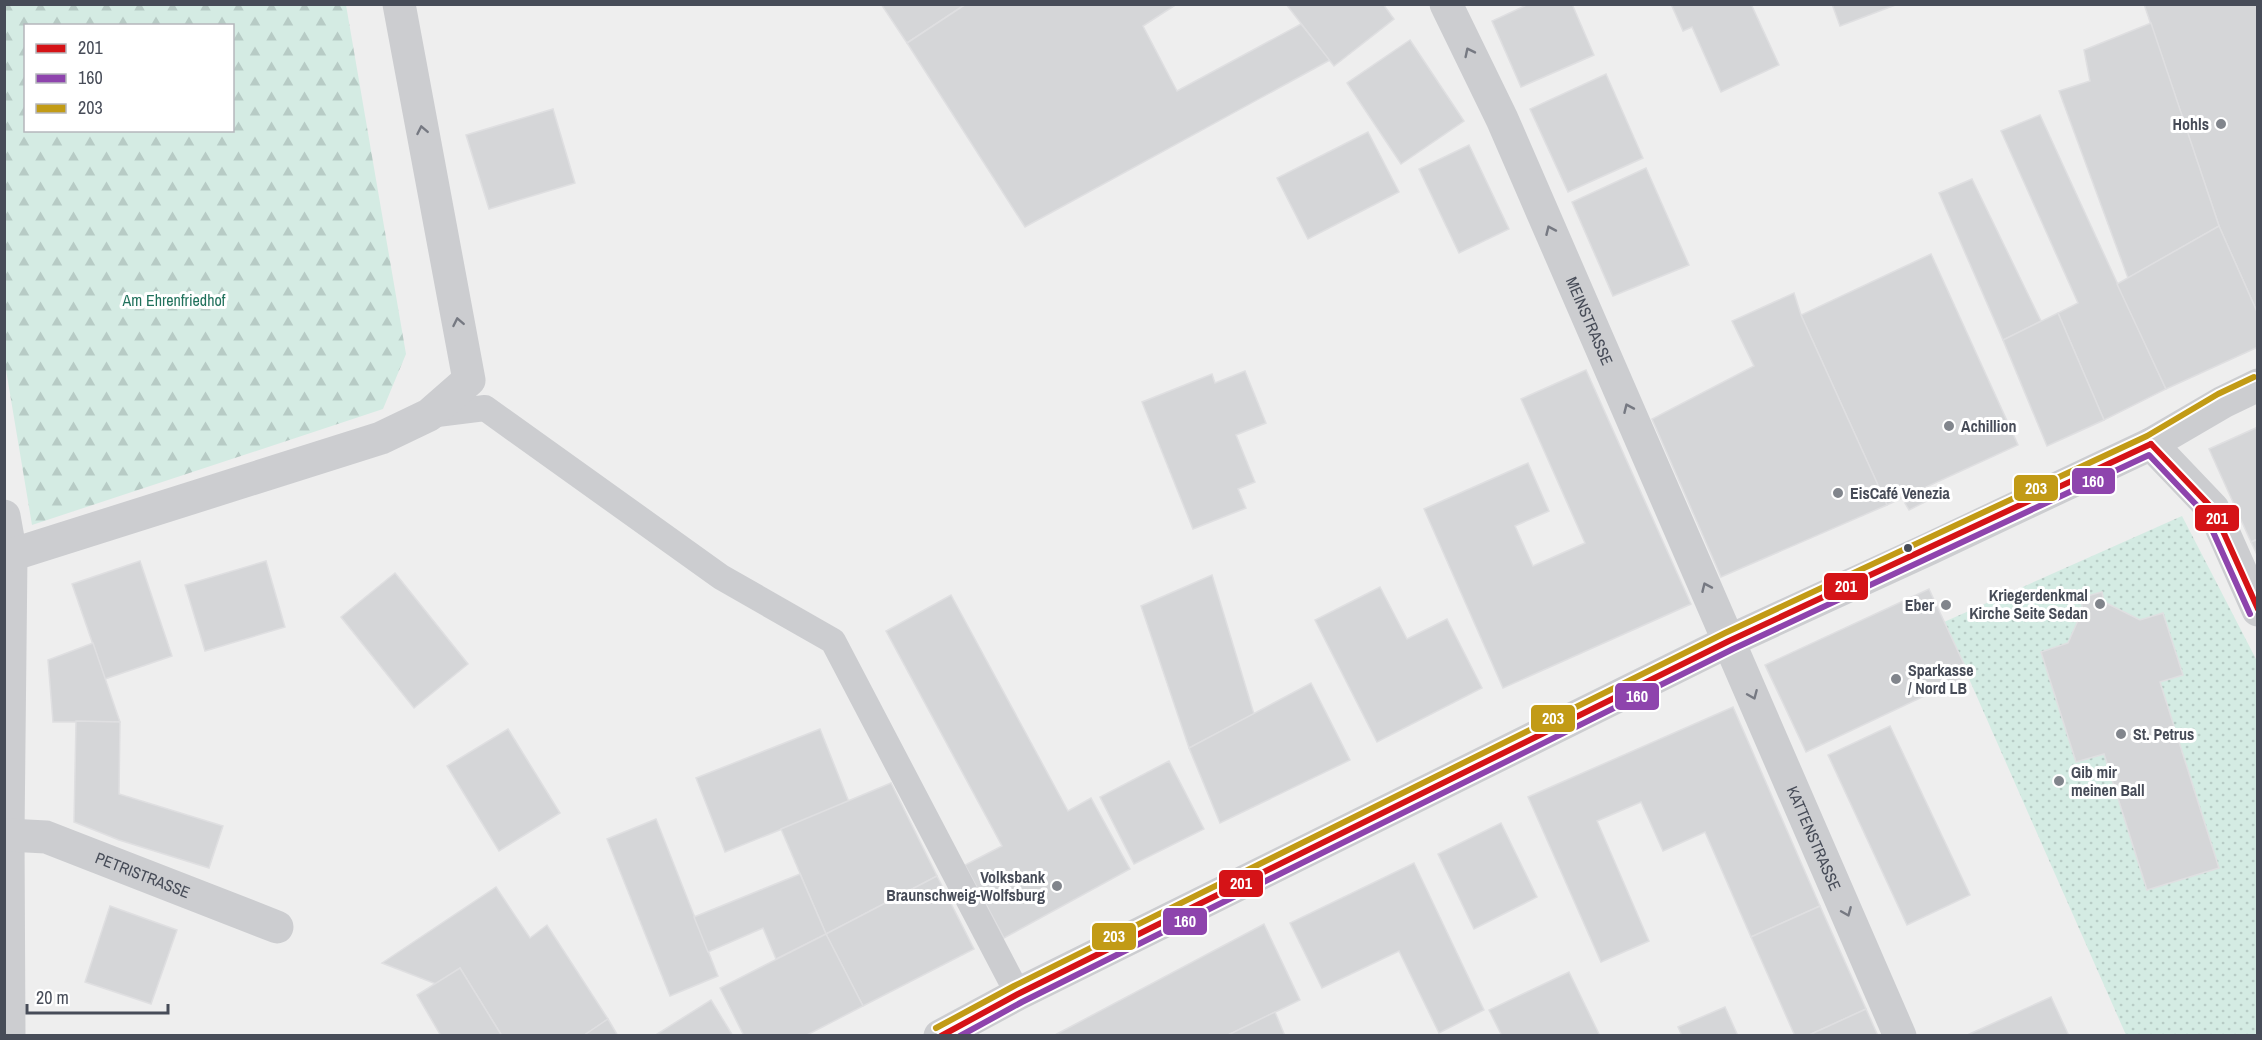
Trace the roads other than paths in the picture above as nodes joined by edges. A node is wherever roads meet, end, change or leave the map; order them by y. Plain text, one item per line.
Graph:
1 (399, 4) edge
2 (1446, 4) edge
3 (2258, 385) edge
4 (429, 415) junction
5 (2151, 444) junction
6 (4, 516) edge
7 (11, 555) junction
8 (2258, 610) edge
9 (1729, 641) junction
10 (6, 771) edge
11 (8, 835) junction
12 (277, 927) dead end
13 (1018, 994) junction
14 (9, 1035) edge
15 (940, 1035) edge
16 (1900, 1035) edge

4 -> 1 street
9 -> 2 street, MEINSTRASSE
3 - 5 street
4 - 7 street
4 - 13 lane
5 - 8 street
5 - 9 street
6 - 7 street
7 - 10 street
9 - 13 street
9 -> 16 street, KATTENSTRASSE
10 - 11 street
11 - 12 street, PETRISTRASSE
11 - 14 street
13 - 15 street

